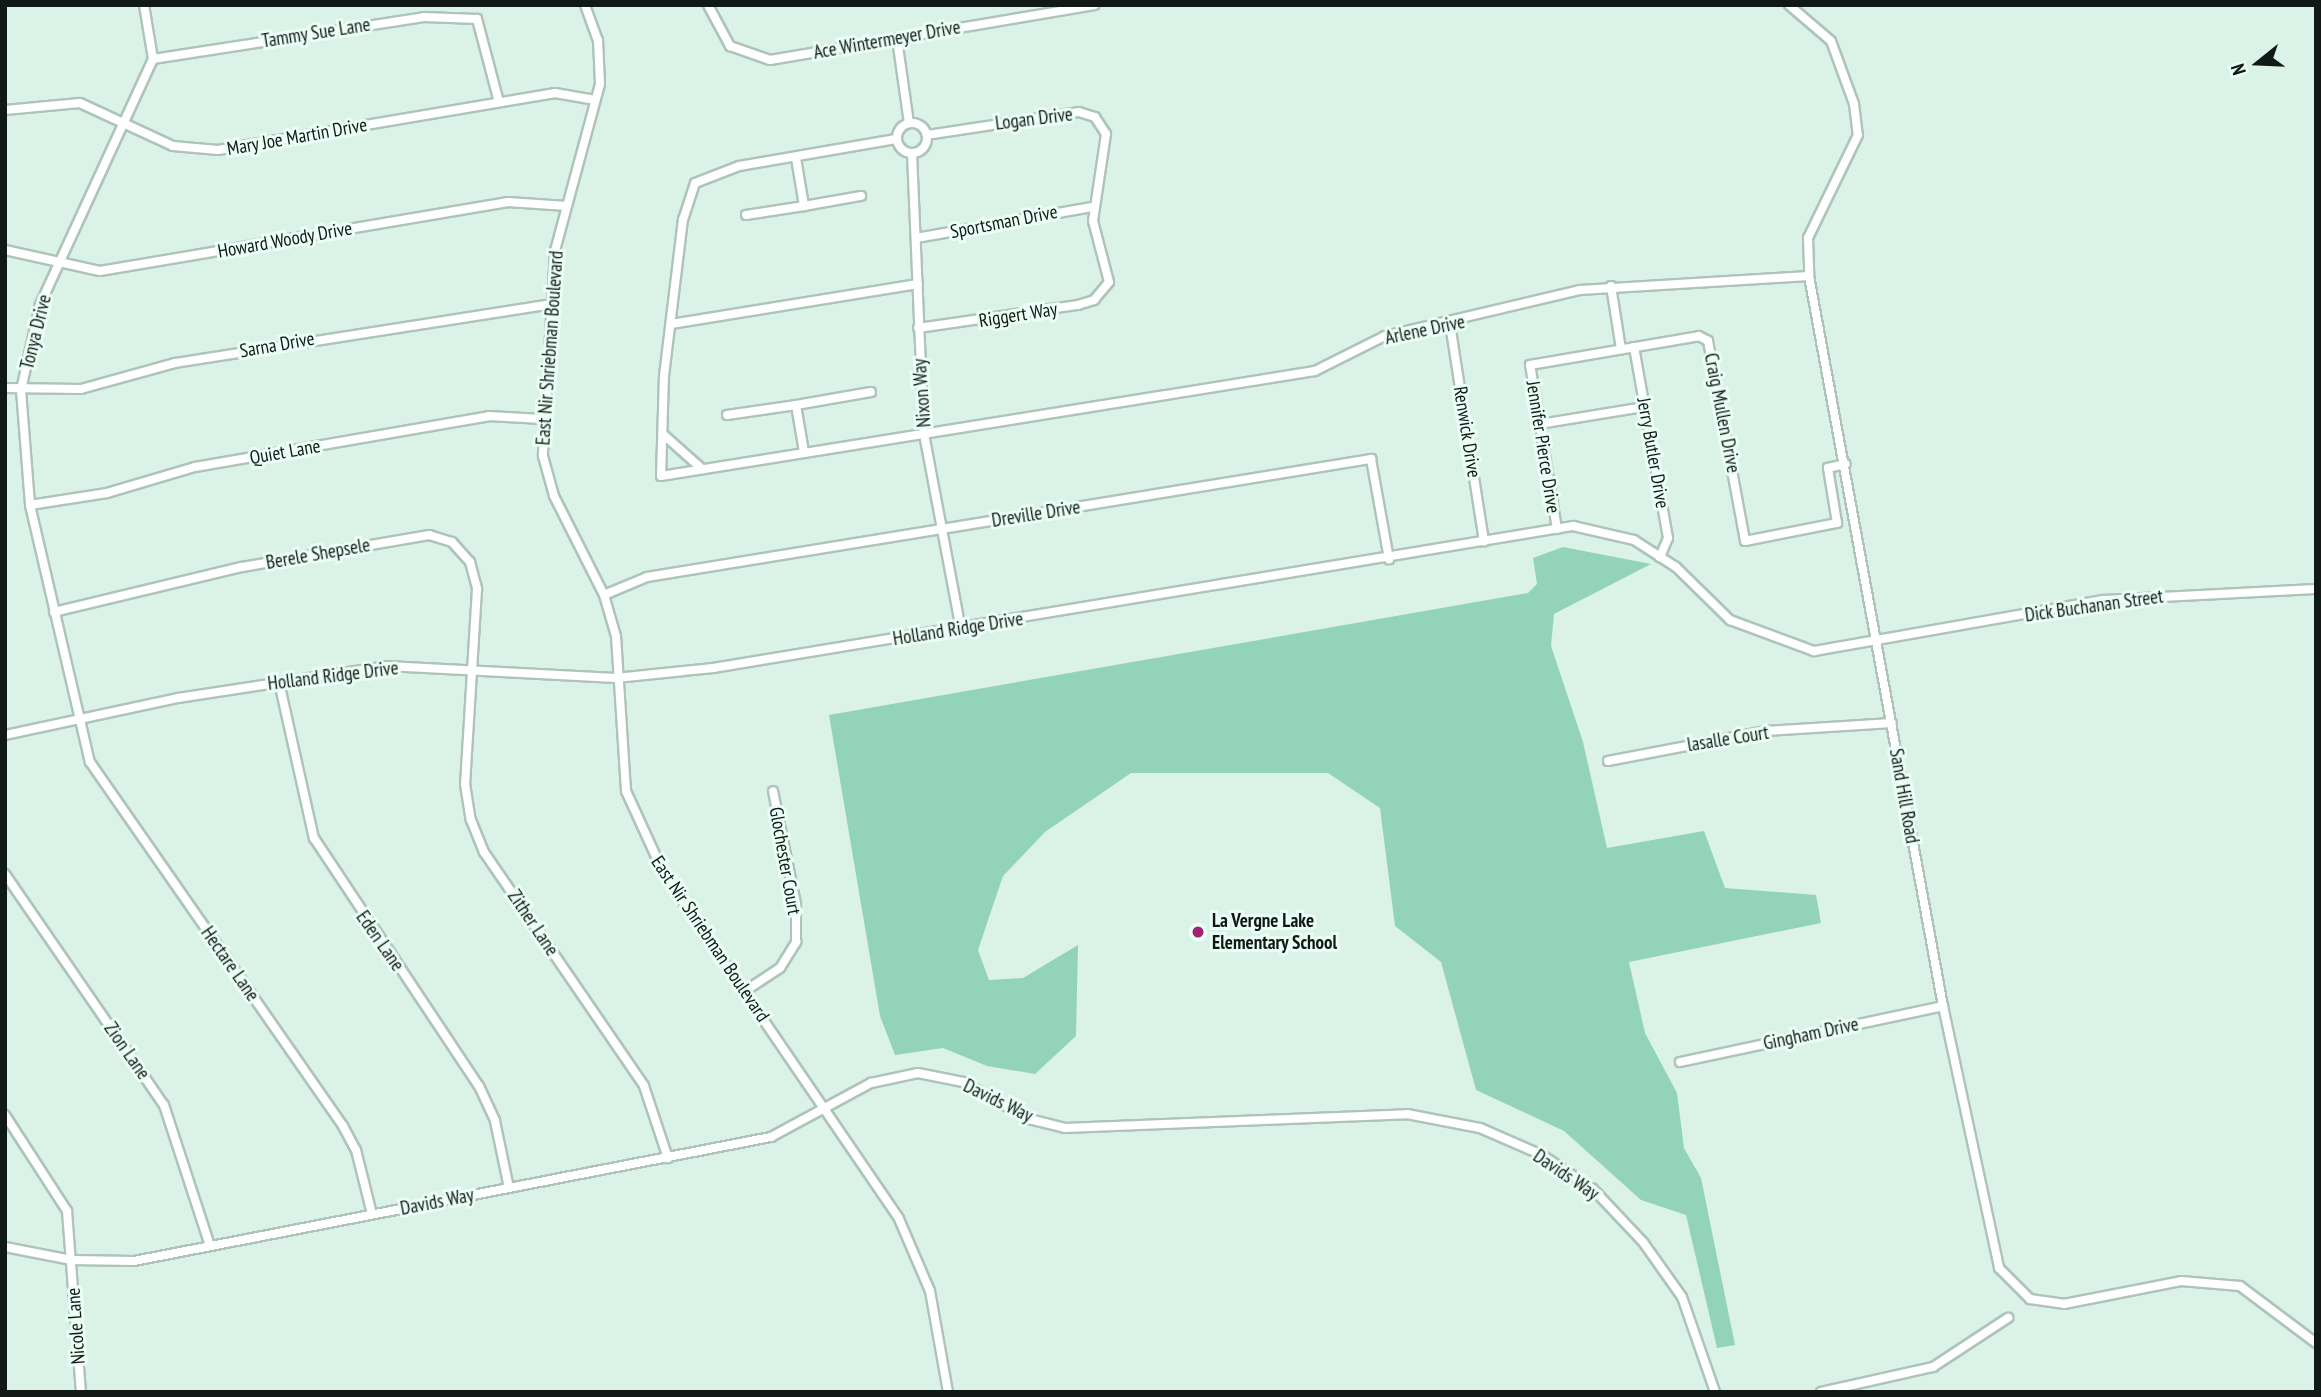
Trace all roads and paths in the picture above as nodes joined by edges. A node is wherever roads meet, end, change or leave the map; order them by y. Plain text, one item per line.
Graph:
1 (145, 5) edge
2 (585, 5) edge
3 (708, 5) edge
4 (1094, 5) edge
5 (1789, 5) edge
6 (897, 39) junction
7 (153, 59) junction
8 (595, 100) junction
9 (499, 102) junction
10 (5, 110) edge
11 (123, 122) junction
12 (909, 123) junction
13 (927, 135) junction
14 (896, 139) junction
15 (912, 153) junction
16 (796, 158) junction
17 (861, 196) dead end
18 (567, 206) junction
19 (804, 206) junction
20 (1092, 207) junction
21 (747, 215) dead end
22 (916, 238) junction
23 (5, 250) edge
24 (57, 262) junction
25 (1809, 276) junction
26 (1109, 282) joint
27 (918, 284) junction
28 (1611, 286) junction
29 (551, 304) junction
30 (671, 324) junction
31 (1450, 324) junction
32 (918, 328) junction
33 (1634, 347) junction
34 (1621, 349) junction
35 (1530, 365) joint
36 (5, 388) edge
37 (22, 390) junction
38 (871, 392) dead end
39 (796, 405) junction
40 (1644, 407) junction
41 (727, 415) dead end
42 (542, 419) junction
43 (1540, 424) junction
44 (924, 434) junction
45 (665, 436) junction
46 (804, 453) junction
47 (1846, 464) junction
48 (700, 467) junction
49 (30, 505) junction
50 (944, 529) junction
51 (1557, 529) junction
52 (1484, 541) junction
53 (1660, 557) junction
54 (1389, 559) junction
55 (2316, 589) edge
56 (604, 595) junction
57 (54, 612) junction
58 (961, 629) junction
59 (1875, 644) junction
60 (472, 667) junction
61 (616, 678) junction
62 (279, 682) junction
63 (79, 719) junction
64 (1892, 723) junction
65 (5, 735) edge
66 (1608, 761) dead end
67 (773, 791) dead end
68 (5, 874) edge
69 (744, 992) junction
70 (1943, 1006) junction
71 (1680, 1062) dead end
72 (824, 1107) junction
73 (5, 1115) edge
74 (668, 1158) junction
75 (509, 1188) junction
76 (372, 1214) junction
77 (210, 1246) junction
78 (5, 1247) edge
79 (72, 1260) junction
80 (2008, 1318) dead end
81 (2316, 1343) edge
82 (81, 1392) edge
83 (948, 1392) edge
84 (1715, 1392) edge
85 (1821, 1392) edge

1 - 7 street
2 - 8 street, East Nir Shriebman Boulevard
3 - 6 street, Ace Wintermeyer Drive
4 - 6 street, Ace Wintermeyer Drive
5 - 25 street, Sand Hill Road
6 - 12 street
7 - 9 street, Tammy Sue Lane
7 - 11 street, Tonya Drive
8 - 9 street, Mary Joe Martin Drive
8 - 18 street, East Nir Shriebman Boulevard
9 - 11 street, Mary Joe Martin Drive
10 - 11 street, Mary Joe Martin Drive
11 - 24 street, Tonya Drive
12 - 13 street
12 - 14 street
13 - 15 street
13 - 20 street, Logan Drive
14 - 15 street
14 - 16 street
15 - 22 street, Nixon Way
16 - 19 street
16 - 30 street
17 - 19 street
18 - 24 street, Howard Woody Drive
18 - 29 street, East Nir Shriebman Boulevard
19 - 21 street
20 - 22 street, Sportsman Drive
20 - 26 street, Logan Drive
22 - 27 street, Nixon Way
23 - 24 street, Howard Woody Drive
24 - 37 street, Tonya Drive
25 - 28 street, Arlene Drive
25 - 47 street, Sand Hill Road
26 - 32 street, Riggert Way
27 - 30 street
27 - 32 street, Nixon Way
28 - 31 street, Arlene Drive
28 - 34 street
29 - 37 street, Sarna Drive
29 - 42 street, East Nir Shriebman Boulevard
30 - 45 street
31 - 44 street, Arlene Drive
31 - 52 street, Renwick Drive
32 - 44 street, Nixon Way
33 - 34 street, Craig Mullen Drive
33 - 40 street, Jerry Butler Drive
33 - 47 street, Craig Mullen Drive
34 - 35 street, Craig Mullen Drive
35 - 43 street, Jennifer Pierce Drive
36 - 37 street, Sarna Drive
37 - 49 street, Tonya Drive
38 - 39 street
39 - 41 street
39 - 46 street
40 - 43 street
40 - 53 street, Jerry Butler Drive
42 - 49 street, Quiet Lane
42 - 56 street, East Nir Shriebman Boulevard
43 - 51 street, Jennifer Pierce Drive
44 - 46 street, Arlene Drive
44 - 50 street, Nixon Way
45 - 48 street
45 - 48 street, Arlene Drive
46 - 48 street, Arlene Drive
47 - 59 street, Sand Hill Road
49 - 57 street, Tonya Drive
50 - 54 street, Dreville Drive
50 - 56 street, Dreville Drive
50 - 58 street, Nixon Way
51 - 52 street, Holland Ridge Drive
51 - 53 street, Holland Ridge Drive
52 - 54 street, Holland Ridge Drive
53 - 59 street, Holland Ridge Drive
54 - 58 street, Holland Ridge Drive
55 - 59 street, Dick Buchanan Street
56 - 61 street, East Nir Shriebman Boulevard
57 - 60 street, Berele Shepsele
57 - 63 street, Tonya Drive
58 - 61 street, Holland Ridge Drive
59 - 64 street, Sand Hill Road
60 - 61 street, Holland Ridge Drive
60 - 62 street, Holland Ridge Drive
60 - 74 street, Zither Lane
61 - 69 street, East Nir Shriebman Boulevard
62 - 63 street, Holland Ridge Drive
62 - 75 street, Eden Lane
63 - 65 street, Holland Ridge Drive
63 - 76 street, Hectare Lane
64 - 66 street, lasalle Court
64 - 70 street, Sand Hill Road
67 - 69 street, Glochester Court
68 - 77 street, Zion Lane
69 - 72 street, East Nir Shriebman Boulevard
70 - 71 street, Gingham Drive
70 - 81 street, Sand Hill Road
72 - 74 street, Davids Way
72 - 83 street, East Nir Shriebman Boulevard
72 - 84 street, Davids Way
73 - 79 street, Nicole Lane
74 - 75 street, Davids Way
75 - 76 street, Davids Way
76 - 77 street, Davids Way
77 - 79 street, Davids Way
78 - 79 street, Davids Way
79 - 82 street, Nicole Lane
80 - 85 street

